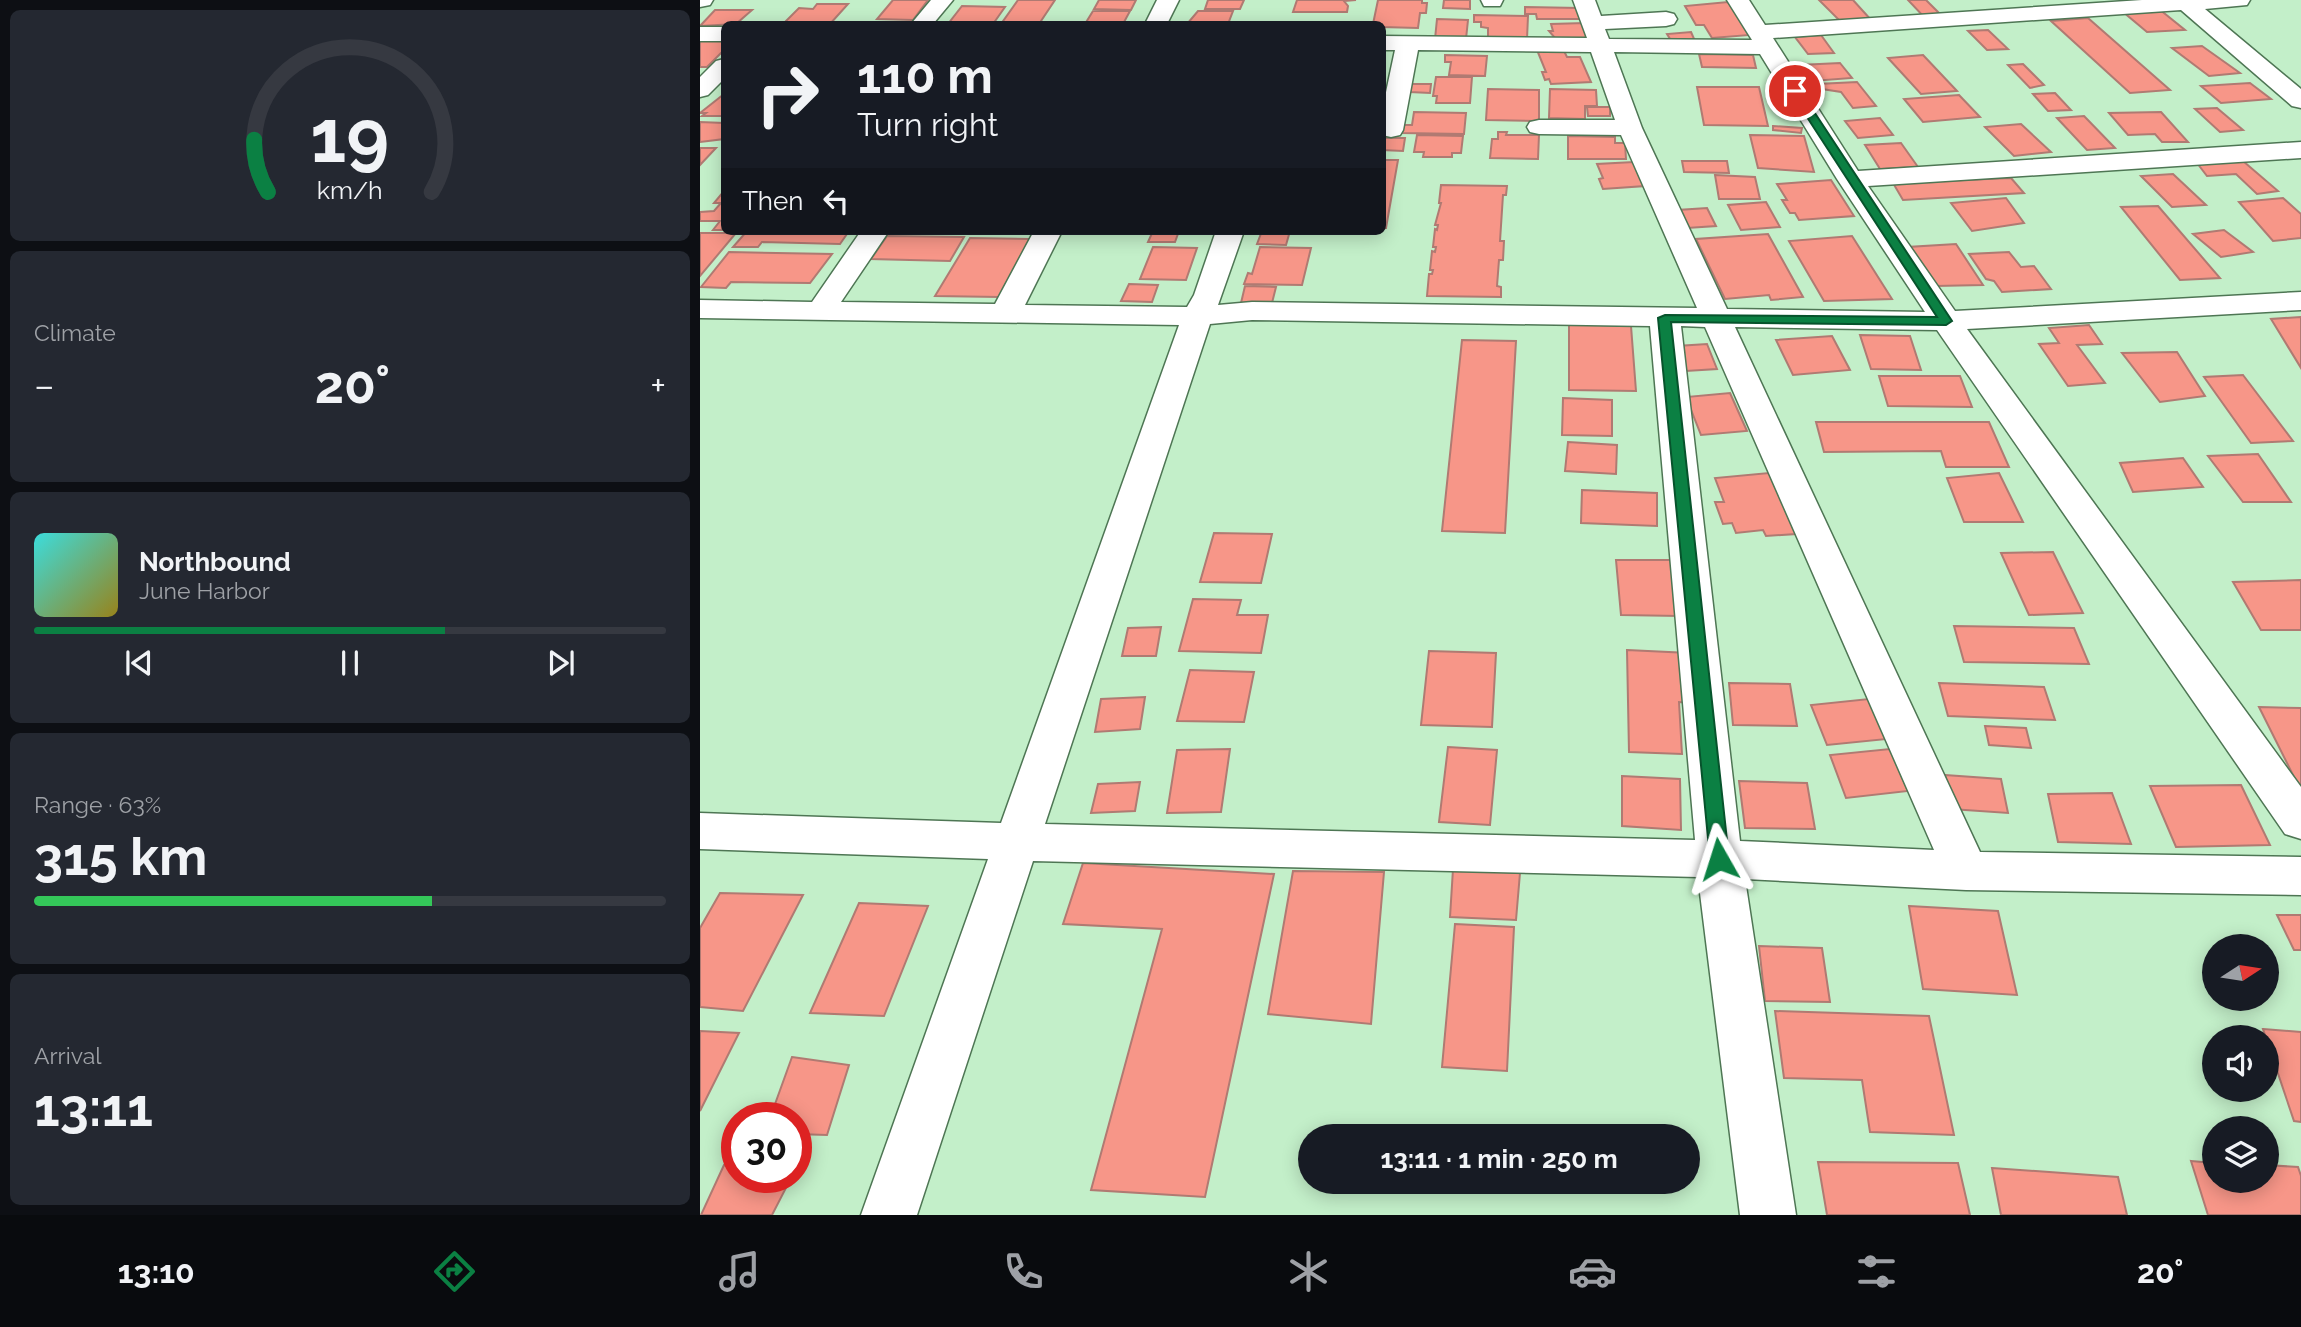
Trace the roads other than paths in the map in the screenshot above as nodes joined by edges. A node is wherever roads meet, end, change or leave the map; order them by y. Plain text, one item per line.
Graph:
1 (942, 0) edge
2 (1168, 0) edge
3 (1738, 0) edge
4 (2239, 0) edge
5 (2184, 2) edge
6 (1666, 19) dead end
7 (924, 21) edge
8 (1158, 21) edge
9 (1593, 23) edge
10 (700, 34) edge
11 (721, 34) edge
12 (1764, 40) junction
13 (1386, 43) edge
14 (1408, 43) junction
15 (721, 69) edge
16 (700, 90) edge
17 (2301, 101) edge
18 (1539, 127) dead end
19 (1630, 128) junction
20 (1391, 130) dead end
21 (2301, 150) edge
22 (1850, 179) junction
23 (873, 235) edge
24 (1046, 235) edge
25 (1229, 235) edge
26 (2301, 301) edge
27 (700, 309) edge
28 (820, 311) junction
29 (1005, 314) junction
30 (1197, 316) junction
31 (1665, 318) junction
32 (1717, 319) junction
33 (1946, 321) junction
34 (2301, 821) edge
35 (700, 831) edge
36 (1018, 842) junction
37 (1719, 859) junction
38 (1966, 871) junction
39 (2301, 876) edge
40 (889, 1215) edge
41 (1768, 1215) edge

1 - 7 street
2 - 8 street
3 - 12 street
4 - 5 street
5 - 12 street
5 - 17 street
6 - 9 street
9 - 12 street
9 - 14 street
9 - 19 street
10 - 11 street
12 - 22 street
13 - 14 street
14 - 20 street
15 - 16 street
18 - 19 street
19 - 32 street
21 - 22 street
22 - 33 street
23 - 28 street
24 - 29 street
25 - 30 street
26 - 33 street
27 - 28 street
28 - 29 street
29 - 30 street
30 - 31 street
30 - 36 street
31 - 32 street
31 - 37 street
32 - 33 street
32 - 38 street
33 - 34 street
35 - 36 street
36 - 37 street
36 - 40 street
37 - 38 street
37 - 41 street
38 - 39 street

